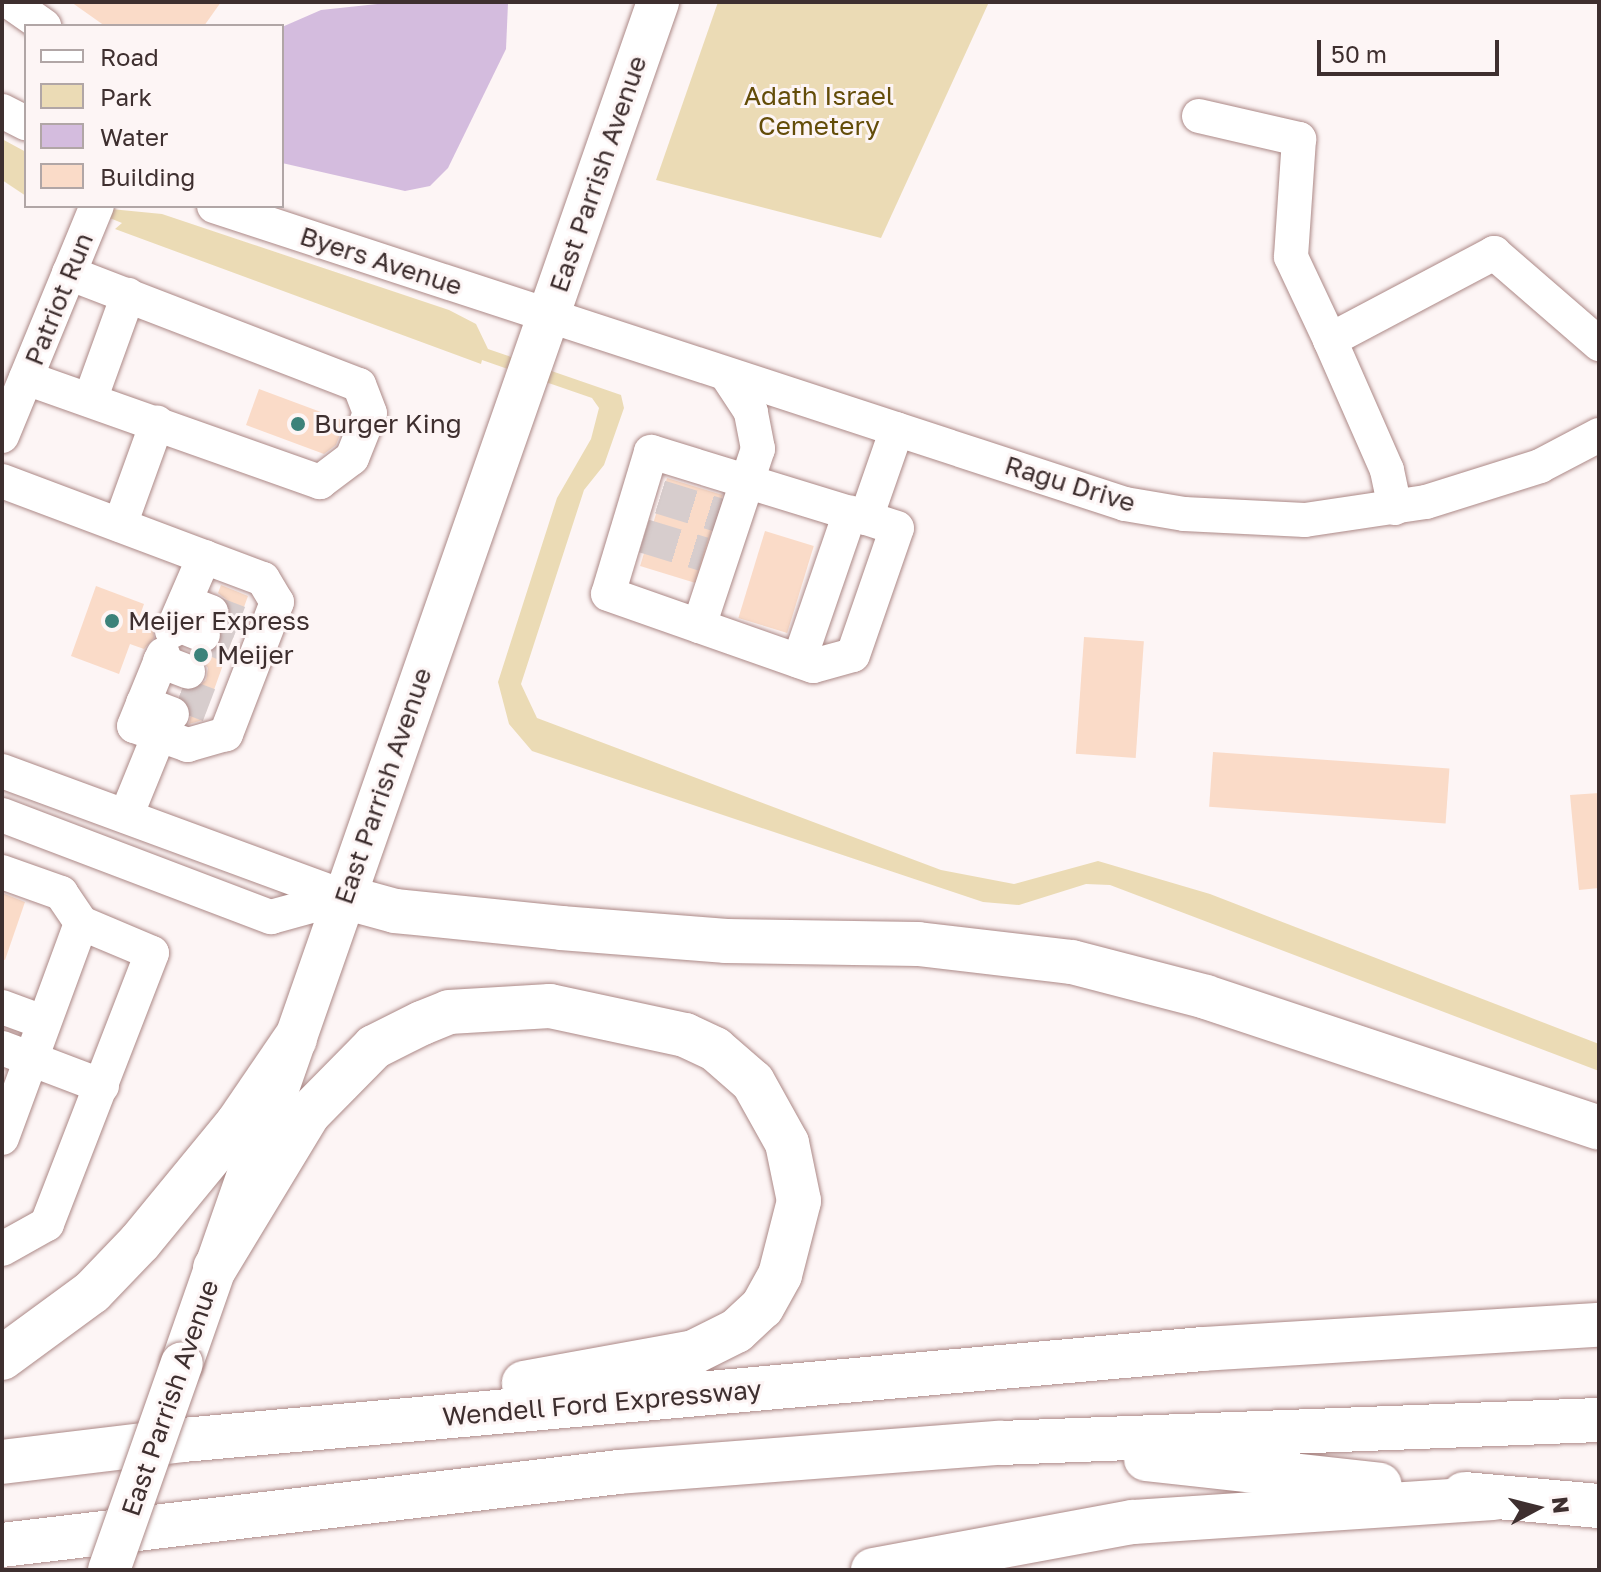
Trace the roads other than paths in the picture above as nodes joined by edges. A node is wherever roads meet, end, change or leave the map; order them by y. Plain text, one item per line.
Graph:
1 (10, 2) edge
2 (658, 2) edge
3 (41, 24) edge
4 (2, 111) edge
5 (1199, 116) dead end
6 (24, 122) edge
7 (96, 208) edge
8 (220, 208) edge
9 (69, 273) junction
10 (128, 295) junction
11 (548, 316) junction
12 (1330, 340) junction
13 (1599, 344) edge
14 (726, 374) junction
15 (26, 378) junction
16 (90, 400) junction
17 (157, 423) junction
18 (897, 429) junction
19 (1599, 435) edge
20 (2, 436) edge
21 (2, 481) edge
22 (750, 481) junction
23 (1395, 508) junction
24 (858, 515) junction
25 (120, 525) junction
26 (699, 626) junction
27 (799, 661) junction
28 (2, 771) edge
29 (2, 815) edge
30 (126, 816) junction
31 (2, 872) edge
32 (344, 897) junction
33 (81, 923) junction
34 (2, 1007) edge
35 (43, 1022) junction
36 (295, 1039) junction
37 (16, 1054) edge
38 (102, 1086) junction
39 (1599, 1128) edge
40 (2, 1138) edge
41 (2, 1249) edge
42 (215, 1268) junction
43 (1599, 1325) edge
44 (2, 1358) edge
45 (1599, 1420) edge
46 (183, 1440) junction
47 (1000, 1443) junction
48 (2, 1462) edge
49 (1493, 1498) junction
50 (1599, 1506) edge
51 (2, 1545) edge
52 (109, 1570) edge
53 (873, 1570) edge

1 - 3 street
2 - 11 main road, East Parrish Avenue
4 - 6 street
5 - 12 street
7 - 9 street, Patriot Run
8 - 11 street, Byers Avenue
9 - 10 street
9 - 15 street, Patriot Run
10 - 16 street
10 - 17 street
11 - 14 street, Ragu Drive
11 - 32 main road, East Parrish Avenue
12 - 13 street
12 - 23 street
14 - 18 street, Ragu Drive
14 - 22 street
15 - 16 street
15 - 20 street, Patriot Run
16 - 17 street
17 - 25 street
18 - 23 street, Ragu Drive
18 - 24 street
19 - 23 street, Ragu Drive
21 - 25 street
22 - 24 street
22 - 26 street
22 - 26 street
24 - 27 street
24 - 27 street
25 - 30 street
26 - 27 street
28 - 30 street
29 - 32 street
30 - 32 street
31 - 33 street
32 - 36 main road, East Parrish Avenue
32 - 39 highway
33 - 35 street
33 - 38 street
34 - 35 street
35 - 37 street
36 - 42 main road, East Parrish Avenue
36 - 44 highway
37 - 38 street
37 - 40 street
38 - 41 street
42 - 46 highway
42 - 52 main road, East Parrish Avenue, bridge
43 - 46 highway, Wendell Ford Expressway
45 - 47 highway
46 - 48 highway, Wendell Ford Expressway
47 - 49 highway
47 - 51 highway
49 - 50 highway
49 - 53 highway

